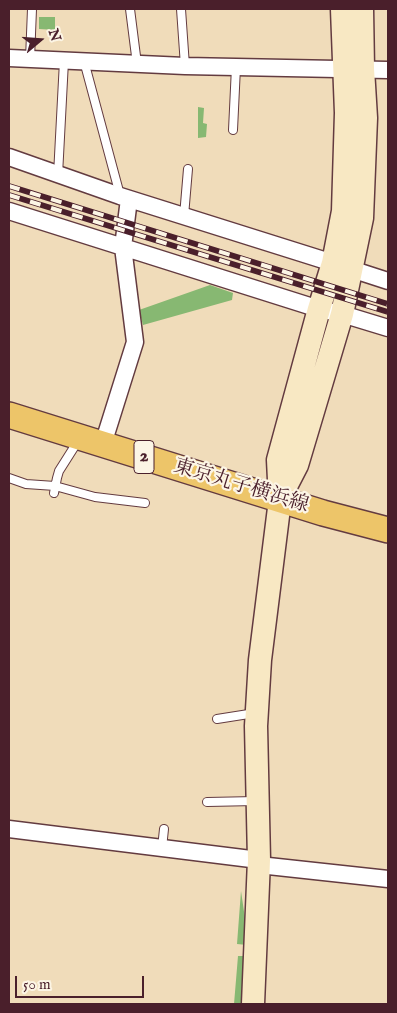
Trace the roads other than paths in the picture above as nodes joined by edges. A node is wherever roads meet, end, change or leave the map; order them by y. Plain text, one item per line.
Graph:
1 (32, 9) edge
2 (130, 9) edge
3 (181, 9) edge
4 (342, 9) edge
5 (362, 9) edge
6 (9, 58) edge
7 (30, 59) junction
8 (64, 61) junction
9 (84, 62) junction
10 (137, 64) junction
11 (185, 66) junction
12 (236, 67) junction
13 (353, 69) junction
14 (388, 70) edge
15 (233, 130) dead end
16 (9, 157) edge
17 (188, 169) dead end
18 (58, 174) junction
19 (125, 197) junction
20 (9, 211) edge
21 (184, 216) junction
22 (123, 247) junction
23 (342, 266) junction
24 (388, 281) edge
25 (319, 309) junction
26 (342, 314) junction
27 (388, 328) edge
28 (9, 415) edge
29 (80, 437) junction
30 (104, 444) junction
31 (9, 478) edge
32 (55, 489) junction
33 (280, 500) junction
34 (145, 503) dead end
35 (388, 530) edge
36 (257, 713) junction
37 (217, 719) dead end
38 (258, 801) junction
39 (207, 802) dead end
40 (9, 829) edge
41 (164, 829) dead end
42 (162, 848) junction
43 (259, 862) junction
44 (388, 879) edge
45 (253, 1004) edge

1 - 7 lane
2 - 10 lane
3 - 11 lane
4 - 13 main road
5 - 13 main road
6 - 7 street
7 - 8 street
8 - 9 street
8 - 18 lane
9 - 10 street
9 - 19 lane
10 - 11 street
11 - 12 street
12 - 13 street
12 - 15 lane
13 - 14 street
13 - 23 main road
16 - 18 street
17 - 21 lane
18 - 19 street
19 - 21 street
19 - 22 street
20 - 22 street
21 - 23 street
22 - 25 street
22 - 30 street
23 - 24 street
23 - 25 main road
23 - 26 main road
25 - 26 street
25 - 33 main road
26 - 27 street
26 - 33 main road
28 - 29 main road, 東京丸子横浜線 / 2
29 - 30 main road, 東京丸子横浜線 / 2
29 - 32 lane
30 - 33 main road, 東京丸子横浜線 / 2
31 - 32 lane
32 - 34 lane
33 - 35 main road, 東京丸子横浜線 / 2
33 - 36 main road
36 - 37 lane
36 - 38 main road
38 - 39 lane
38 - 43 main road
40 - 42 street
41 - 42 lane
42 - 43 street
43 - 44 street
43 - 45 main road

